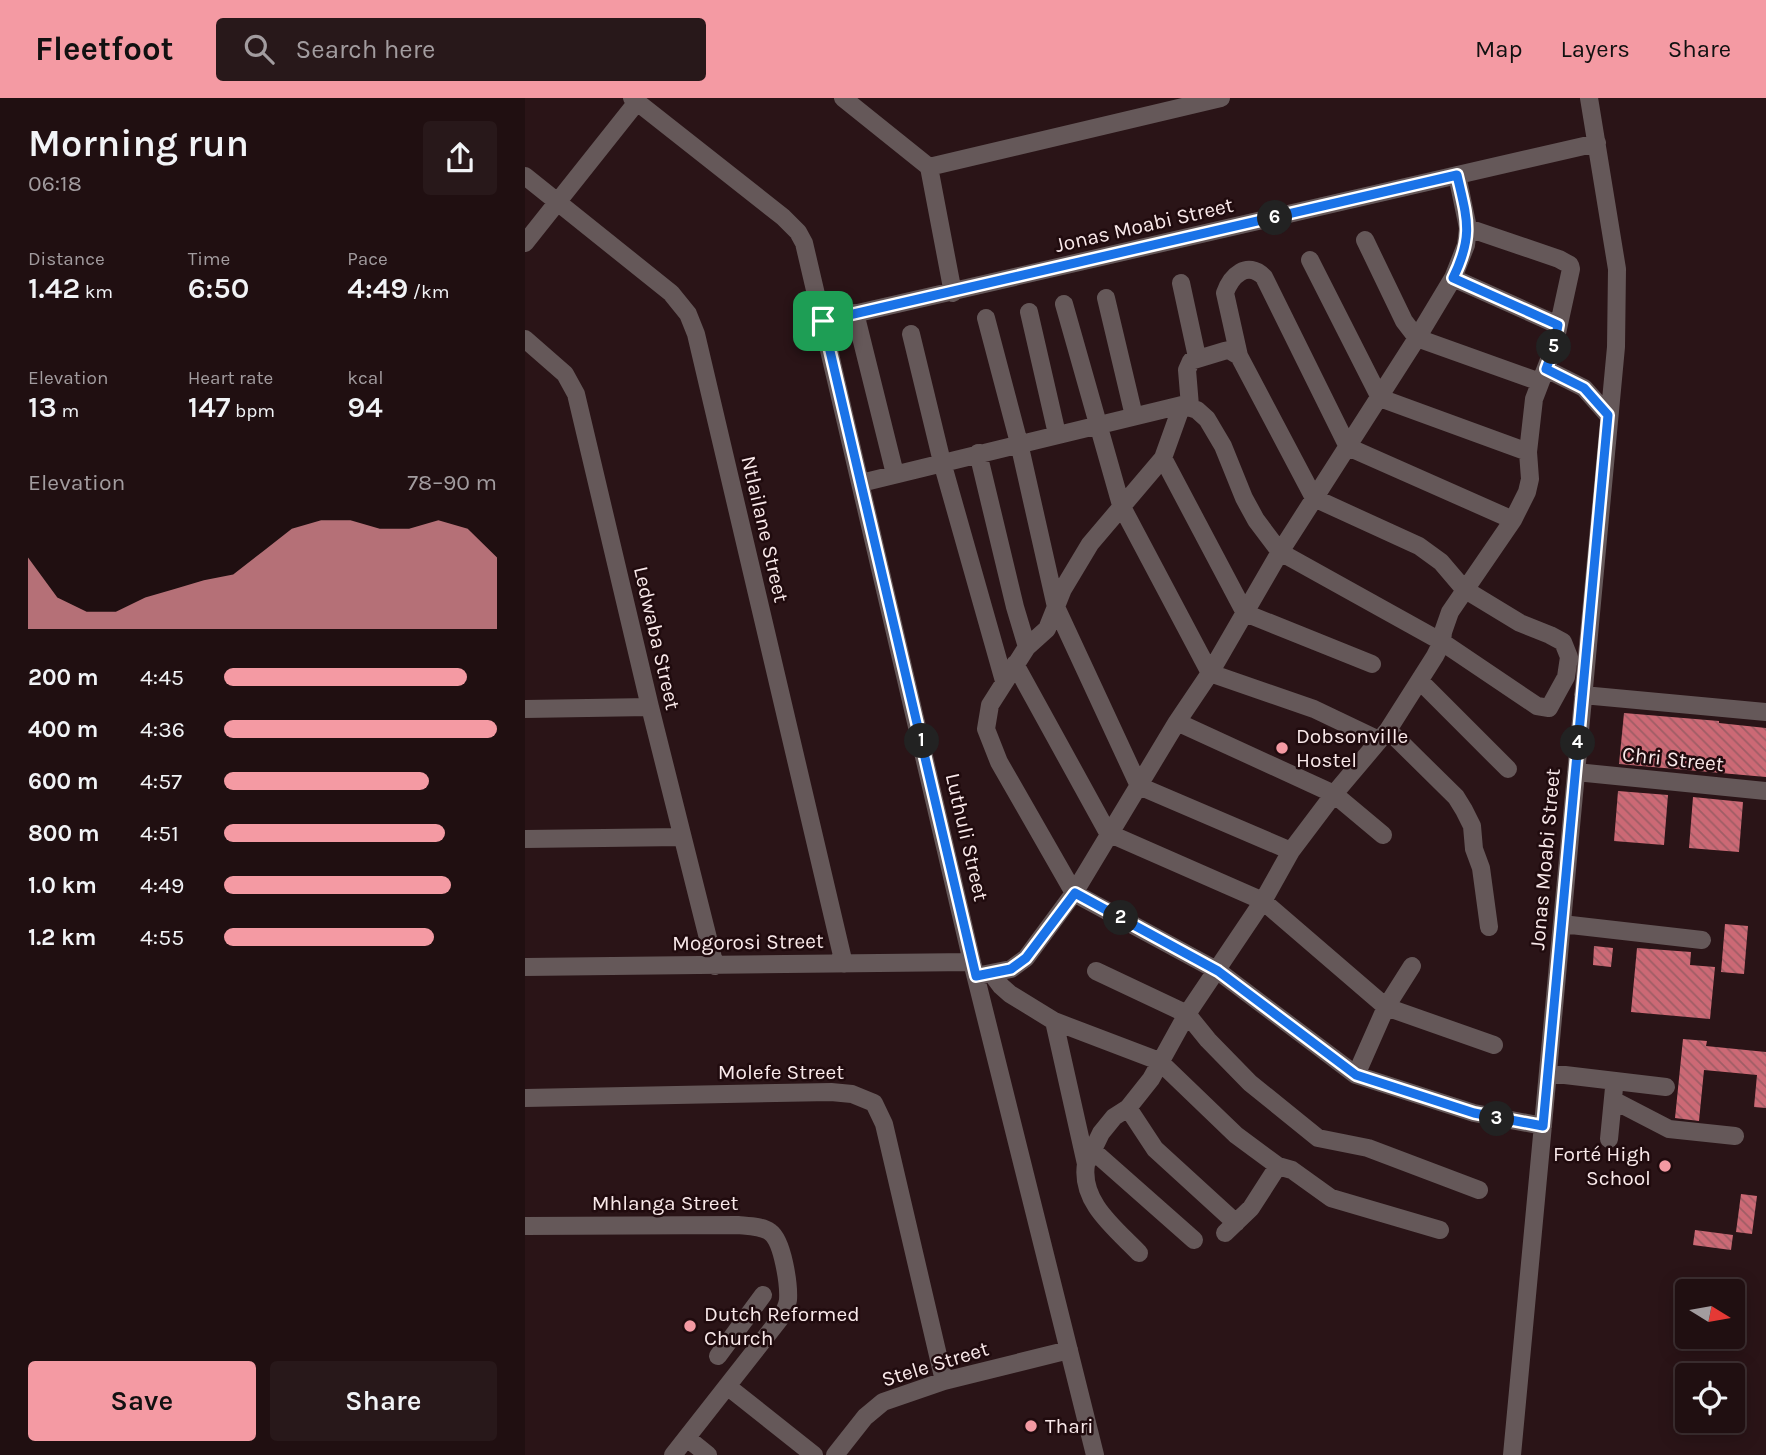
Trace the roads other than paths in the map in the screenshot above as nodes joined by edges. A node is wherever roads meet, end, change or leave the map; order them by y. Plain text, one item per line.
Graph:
1 (843, 98) edge
2 (1221, 98) edge
3 (1589, 98) edge
4 (635, 100) edge
5 (1597, 143) junction
6 (929, 167) junction
7 (1457, 175) junction
8 (525, 177) edge
9 (557, 202) junction
10 (1468, 229) junction
11 (1365, 240) dead end
12 (525, 243) edge
13 (1310, 260) dead end
14 (1453, 278) junction
15 (1181, 283) dead end
16 (953, 293) junction
17 (1106, 298) dead end
18 (1064, 304) dead end
19 (1029, 312) dead end
20 (855, 313) junction
21 (986, 318) dead end
22 (823, 321) junction
23 (1558, 325) junction
24 (911, 334) dead end
25 (1417, 338) junction
26 (526, 342) edge
27 (1239, 356) junction
28 (1197, 357) junction
29 (1543, 375) junction
30 (1380, 398) junction
31 (1186, 405) junction
32 (1608, 415) junction
33 (1134, 416) junction
34 (1098, 424) junction
35 (1056, 434) junction
36 (1019, 443) junction
37 (1348, 447) junction
38 (1528, 452) junction
39 (978, 453) junction
40 (1163, 458) junction
41 (942, 462) junction
42 (895, 474) junction
43 (861, 483) junction
44 (1314, 498) junction
45 (1121, 505) junction
46 (1513, 520) junction
47 (1280, 552) junction
48 (1464, 589) junction
49 (1056, 607) junction
50 (1245, 613) junction
51 (1442, 642) junction
52 (1027, 647) junction
53 (1015, 664) junction
54 (1372, 664) dead end
55 (1210, 673) junction
56 (1004, 681) junction
57 (1420, 681) junction
58 (1583, 695) junction
59 (650, 707) junction
60 (525, 709) edge
61 (1766, 712) edge
62 (1177, 722) junction
63 (1384, 735) junction
64 (1508, 769) dead end
65 (1576, 772) junction
66 (1139, 786) junction
67 (1766, 791) edge
68 (1334, 794) junction
69 (1108, 833) junction
70 (1383, 835) dead end
71 (682, 837) junction
72 (525, 839) edge
73 (1291, 851) junction
74 (1075, 893) junction
75 (1263, 901) junction
76 (1562, 924) junction
77 (1489, 928) dead end
78 (1702, 940) dead end
79 (844, 964) junction
80 (715, 966) junction
81 (1412, 966) dead end
82 (525, 967) edge
83 (980, 971) junction
84 (1096, 971) dead end
85 (1218, 971) junction
86 (1386, 1007) junction
87 (1187, 1014) junction
88 (1054, 1021) junction
89 (1494, 1045) dead end
90 (1159, 1060) junction
91 (1548, 1073) junction
92 (1356, 1075) junction
93 (1666, 1087) dead end
94 (1614, 1091) junction
95 (525, 1098) edge
96 (1128, 1108) junction
97 (1543, 1126) junction
98 (1735, 1136) dead end
99 (1609, 1139) dead end
100 (1089, 1157) junction
101 (1278, 1166) junction
102 (1479, 1190) dead end
103 (525, 1226) edge
104 (1440, 1230) dead end
105 (1194, 1240) dead end
106 (1139, 1253) dead end
107 (763, 1295) dead end
108 (747, 1315) junction
109 (769, 1334) junction
110 (1069, 1350) junction
111 (718, 1356) dead end
112 (944, 1381) junction
113 (727, 1386) junction
114 (687, 1438) junction
115 (673, 1455) edge
116 (708, 1455) edge
117 (814, 1455) edge
118 (835, 1455) edge
119 (1095, 1455) edge
120 (1512, 1455) edge

1 - 6 street
2 - 6 street
3 - 5 street, Jonas Moabi Street
4 - 9 street
4 - 22 street, Luthuli Street
5 - 7 street, Jonas Moabi Street
5 - 32 street, Jonas Moabi Street
6 - 16 street
7 - 10 street
7 - 16 street, Jonas Moabi Street
8 - 9 street, Ntlailane Street
9 - 12 street
9 - 79 street, Ntlailane Street
10 - 14 street
10 - 23 street
11 - 25 street
13 - 30 street
14 - 23 street
14 - 25 street
15 - 28 street
16 - 20 street, Jonas Moabi Street
17 - 33 street
18 - 34 street
19 - 35 street
20 - 22 street, Jonas Moabi Street
20 - 42 street
21 - 36 street
22 - 43 street, Luthuli Street
23 - 29 street
24 - 41 street
25 - 29 street
25 - 30 street
26 - 59 street, Ledwaba Street
27 - 28 street
27 - 37 street
27 - 44 street
28 - 31 street
29 - 32 street
29 - 38 street
30 - 37 street
30 - 38 street
31 - 33 street
31 - 40 street
31 - 47 street
32 - 58 street, Jonas Moabi Street
33 - 34 street
34 - 35 street
34 - 45 street
35 - 36 street
36 - 39 street
36 - 49 street
37 - 44 street
37 - 46 street
38 - 46 street
39 - 41 street
39 - 52 street
40 - 45 street
40 - 50 street
41 - 42 street
41 - 56 street
42 - 43 street
43 - 83 street, Luthuli Street
44 - 47 street
44 - 48 street
45 - 49 street
45 - 55 street
46 - 48 street
47 - 50 street
47 - 51 street
48 - 51 street
48 - 51 street
49 - 52 street
49 - 66 street
50 - 54 street
50 - 55 street
51 - 57 street
52 - 53 street
53 - 56 street
53 - 69 street
55 - 62 street
55 - 63 street
56 - 74 street
57 - 63 street
57 - 64 street
58 - 61 street
58 - 65 street, Jonas Moabi Street
59 - 60 street
59 - 71 street, Ledwaba Street
62 - 66 street
62 - 68 street
63 - 68 street
63 - 77 street
65 - 67 street, Chri Street
65 - 76 street, Jonas Moabi Street
66 - 69 street
66 - 73 street
68 - 70 street
68 - 73 street
69 - 74 street
69 - 75 street
71 - 72 street
71 - 80 street, Ledwaba Street
73 - 75 street
74 - 83 street
74 - 85 street
75 - 85 street
75 - 86 street
76 - 78 street
76 - 91 street, Jonas Moabi Street
79 - 80 street, Mogorosi Street
79 - 83 street, Mogorosi Street
80 - 82 street, Mogorosi Street
81 - 86 street
83 - 88 street
83 - 110 street, Luthuli Street
84 - 87 street
85 - 87 street
85 - 92 street
86 - 89 street
86 - 92 street
87 - 90 street
87 - 102 street
88 - 90 street
88 - 100 street
90 - 96 street
90 - 101 street
91 - 94 street
91 - 97 street, Jonas Moabi Street
92 - 97 street
93 - 94 street
94 - 98 street
94 - 99 street
95 - 112 street, Molefe Street
96 - 100 street
96 - 101 street
97 - 120 street, Jonas Moabi Street
100 - 105 street
100 - 106 street
101 - 104 street
103 - 109 street, Mhlanga Street
107 - 108 street
108 - 109 street
108 - 111 street
109 - 113 street, Mhlanga Street
110 - 112 street, Stele Street
110 - 119 street, Luthuli Street
112 - 118 street, Stele Street
113 - 114 street, Mhlanga Street
113 - 117 street
114 - 115 street, Mhlanga Street
114 - 116 street

